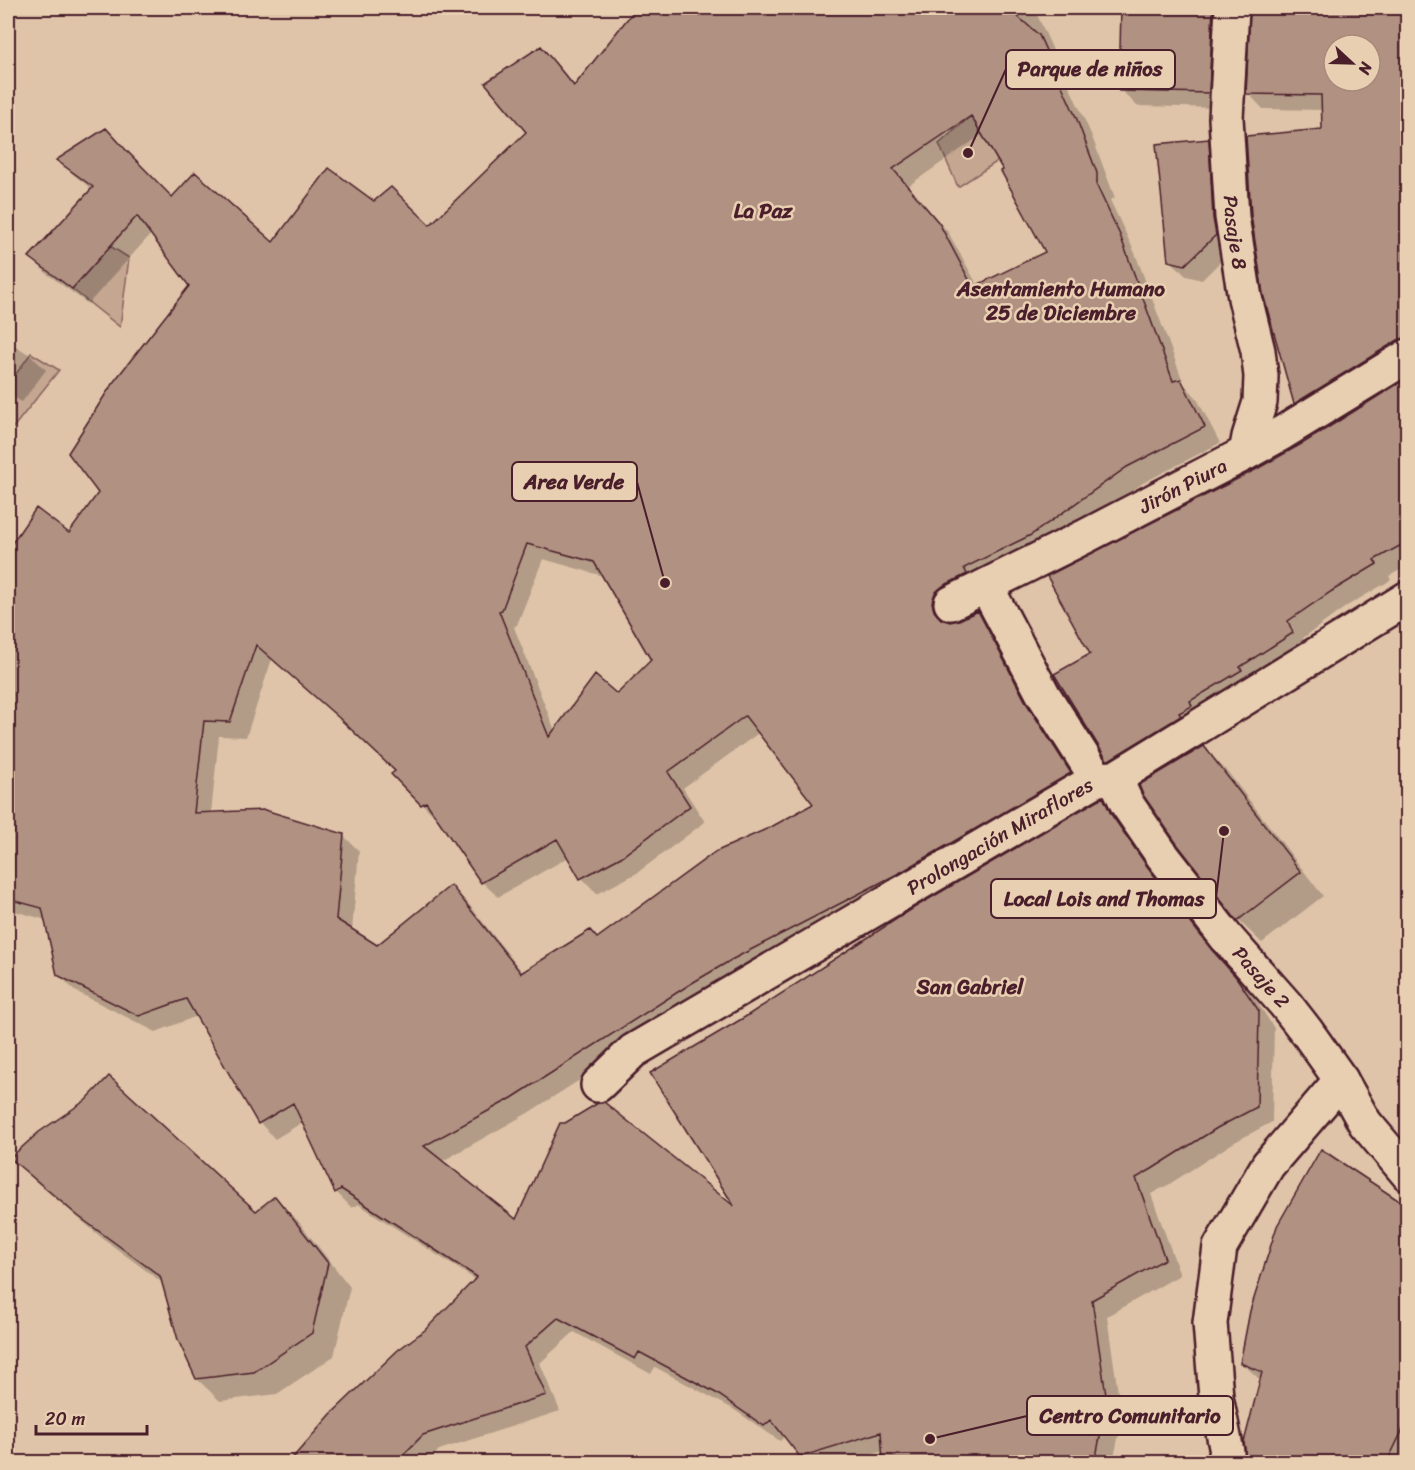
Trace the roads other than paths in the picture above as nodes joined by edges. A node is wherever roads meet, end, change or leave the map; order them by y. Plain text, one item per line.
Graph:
1 (1232, 8) edge
2 (1407, 356) edge
3 (1246, 453) junction
4 (986, 586) junction
5 (1407, 598) edge
6 (951, 603) dead end
7 (1106, 778) junction
8 (1341, 1080) junction
9 (598, 1085) dead end
10 (1407, 1174) edge
11 (1224, 1462) edge

1 - 3 street, Pasaje 8
2 - 3 street, Jirón Piura
3 - 4 street, Jirón Piura
4 - 6 street, Jirón Piura
4 - 7 street, Pasaje 2
5 - 7 street, Prolongación Miraflores
7 - 8 street, Pasaje 2
7 - 9 street, Prolongación Miraflores
8 - 10 street, Pasaje 2
8 - 11 street

